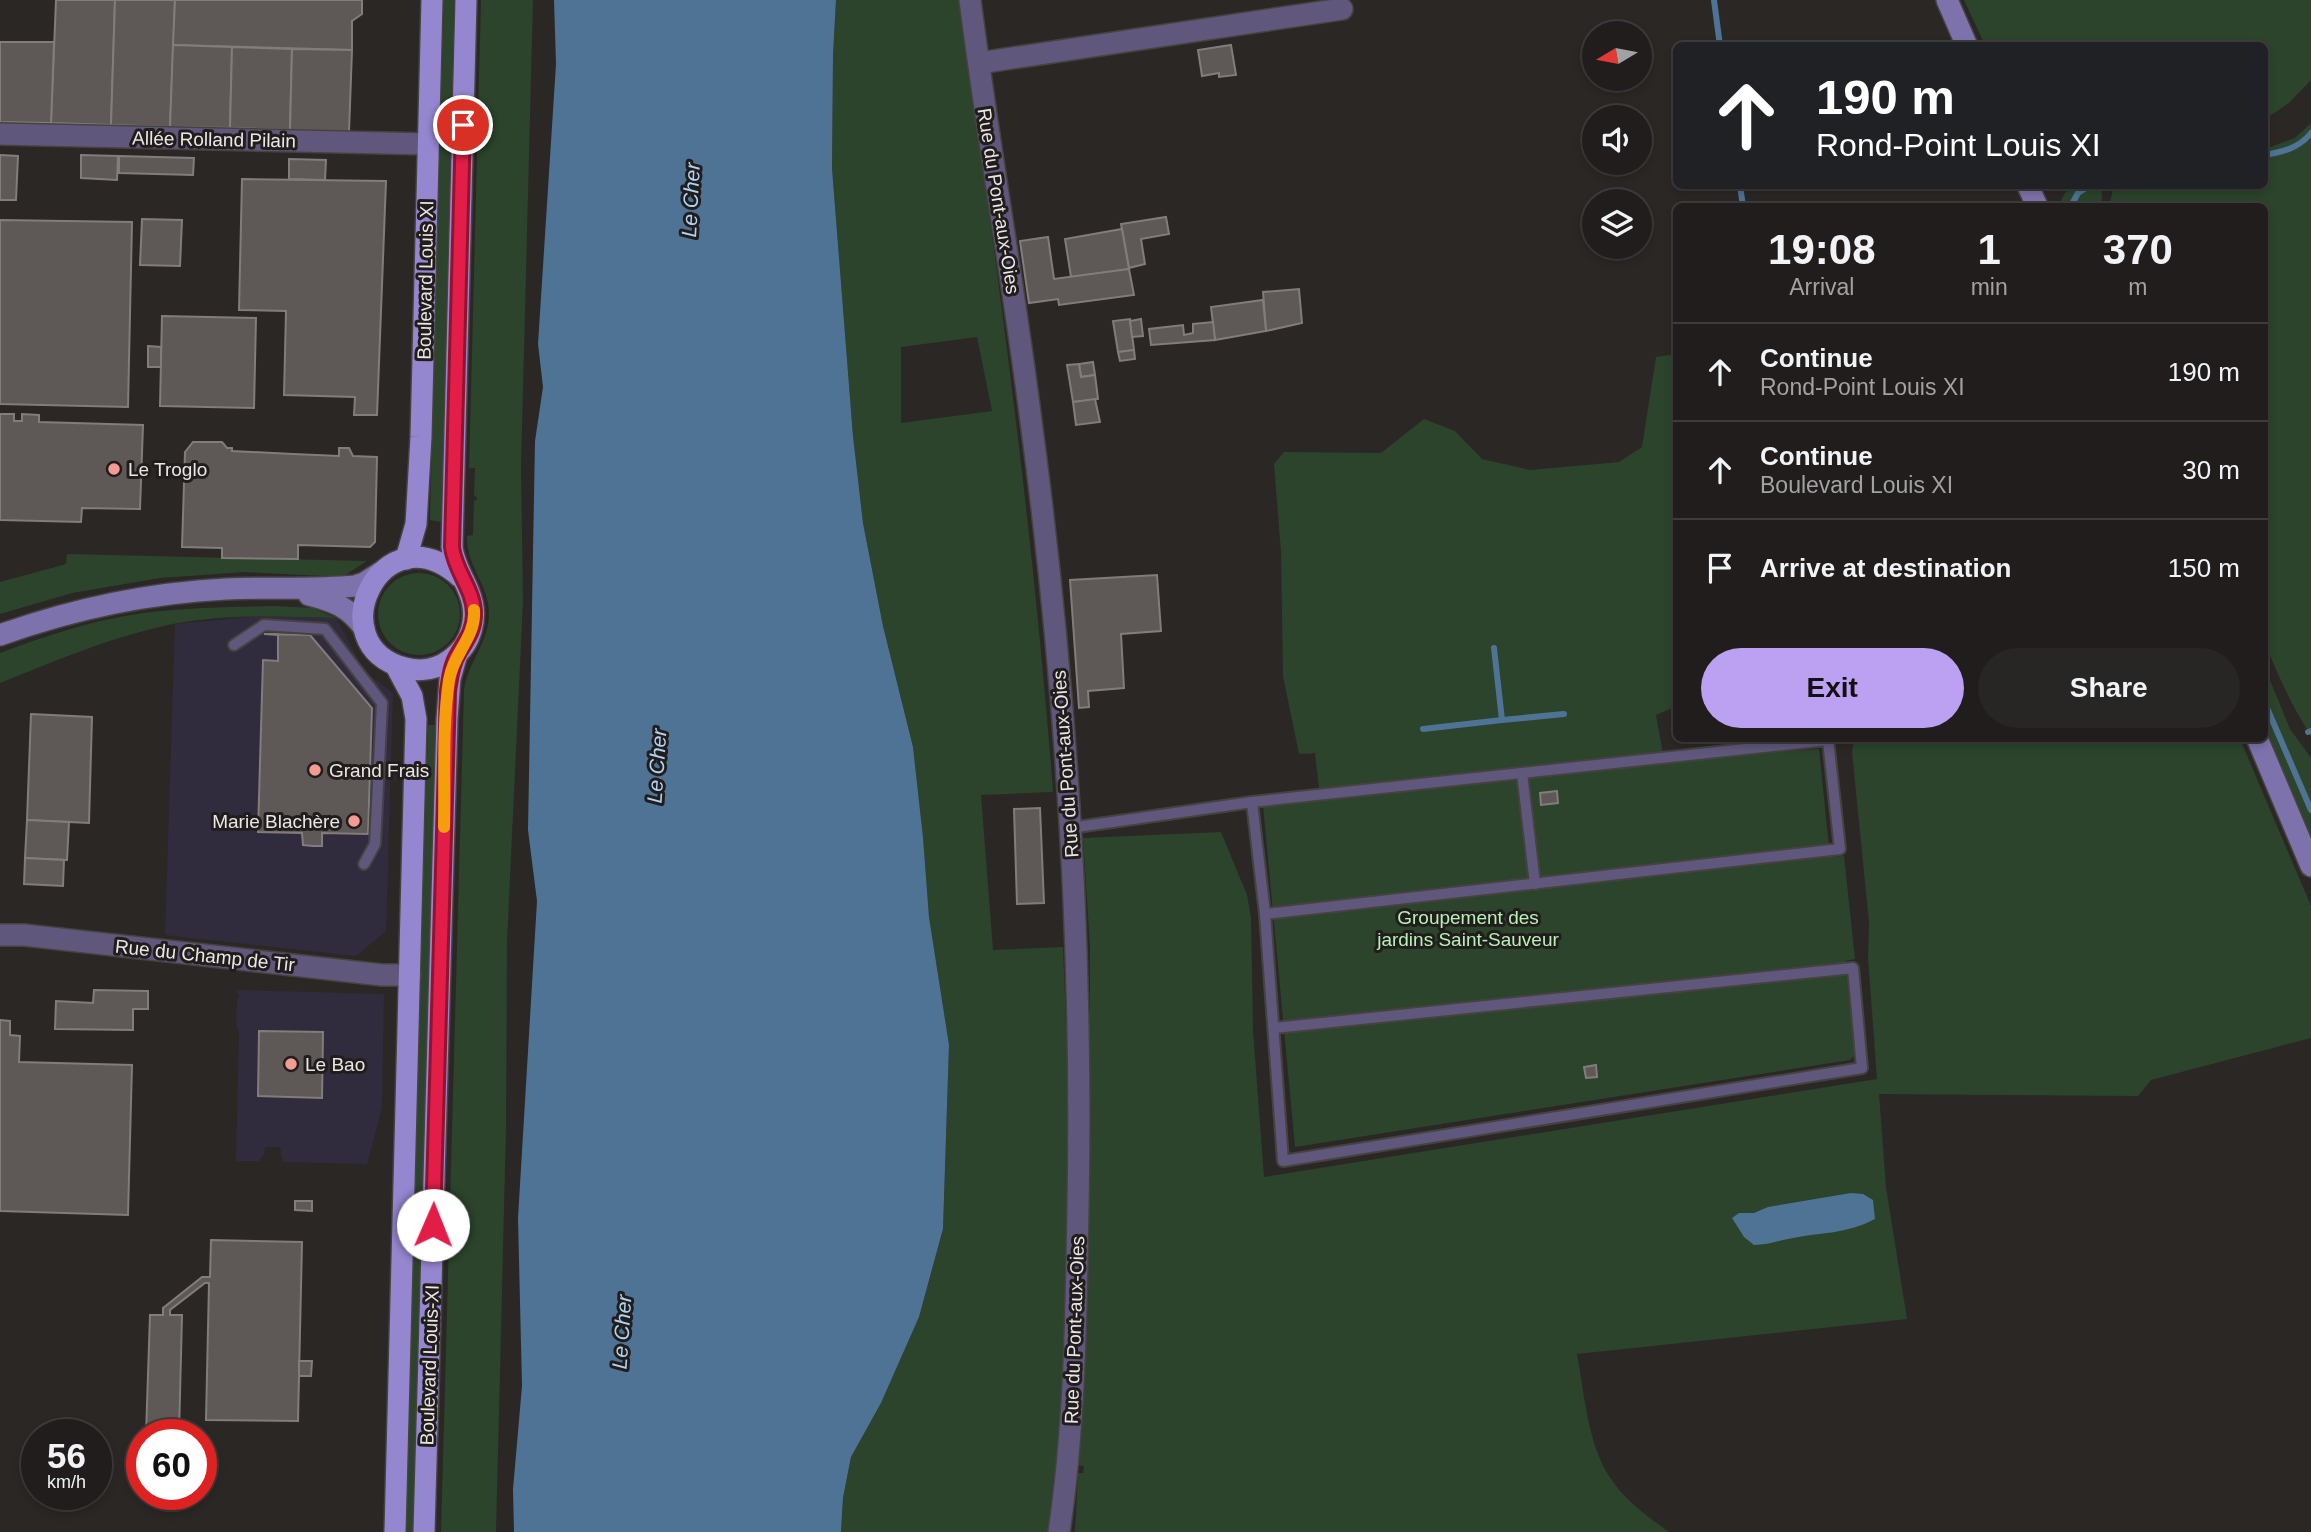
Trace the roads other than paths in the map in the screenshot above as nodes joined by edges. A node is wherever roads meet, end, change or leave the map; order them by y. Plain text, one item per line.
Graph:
1 (432, 0) edge
2 (466, 0) edge
3 (970, 0) edge
4 (1947, 0) edge
5 (1342, 9) dead end
6 (1965, 42) edge
7 (979, 63) junction
8 (0, 134) edge
9 (428, 144) junction
10 (406, 559) junction
11 (381, 572) junction
12 (460, 577) junction
13 (255, 589) junction
14 (364, 628) junction
15 (0, 635) edge
16 (234, 645) dead end
17 (457, 654) junction
18 (396, 666) junction
19 (1809, 742) edge
20 (1828, 742) edge
21 (2259, 742) edge
22 (1522, 773) junction
23 (1252, 802) junction
24 (1070, 828) junction
25 (364, 864) dead end
26 (2311, 866) edge
27 (1535, 884) junction
28 (1265, 914) junction
29 (0, 935) edge
30 (410, 975) junction
31 (1274, 1028) junction
32 (395, 1532) edge
33 (424, 1532) edge
34 (1059, 1532) edge

1 - 9 main road, Boulevard Louis XI
2 - 12 main road, Boulevard Louis XI
3 - 7 street, Rue du Pont-aux-Oies
4 - 6 main road
5 - 7 street
7 - 24 street, Rue du Pont-aux-Oies
8 - 9 street, Allée Rolland Pilain
9 - 10 main road, Boulevard Louis XI
10 - 11 main road
10 - 12 main road
11 - 13 main road
11 - 14 main road
12 - 17 main road
13 - 14 main road
13 - 15 main road
14 - 18 main road
16 - 25 lane
17 - 18 main road
17 - 33 main road, Boulevard Louis-XI
18 - 30 main road, Boulevard Louis-XI
19 - 22 lane
20 - 27 lane
21 - 26 main road
22 - 23 lane
22 - 27 lane
23 - 24 lane
23 - 28 lane
24 - 34 street, Rue du Pont-aux-Oies
27 - 28 lane
28 - 31 lane
29 - 30 street, Rue du Champ de Tir
30 - 32 main road, Boulevard Louis-XI
31 - 31 lane

